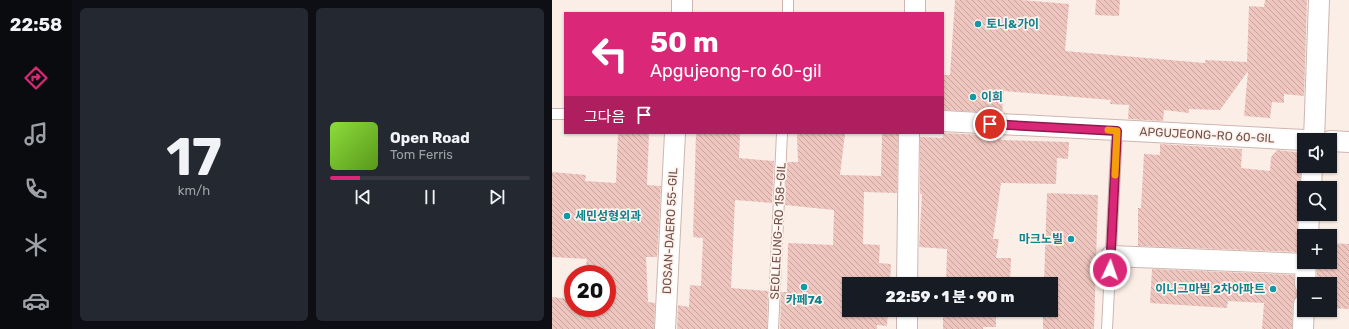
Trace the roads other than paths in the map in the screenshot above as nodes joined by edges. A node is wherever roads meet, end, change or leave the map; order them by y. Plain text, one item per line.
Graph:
1 (682, 0) edge
2 (788, 0) edge
3 (915, 0) edge
4 (1320, 0) edge
5 (682, 12) edge
6 (788, 12) edge
7 (915, 12) edge
8 (552, 114) edge
9 (564, 114) edge
10 (944, 121) edge
11 (1117, 131) junction
12 (1314, 133) edge
13 (675, 134) edge
14 (782, 134) edge
15 (909, 134) edge
16 (1297, 140) edge
17 (1337, 141) edge
18 (1349, 142) edge
19 (1111, 256) junction
20 (1297, 263) edge
21 (907, 277) edge
22 (907, 317) edge
23 (1303, 317) edge
24 (665, 329) edge
25 (773, 329) edge
26 (907, 329) edge
27 (1107, 329) edge
28 (1303, 329) edge

1 - 5 street
2 - 6 lane
3 - 7 street
4 - 12 street
8 - 9 lane
10 - 11 street, APGUJEONG-RO 60-GIL
11 - 16 street, APGUJEONG-RO 60-GIL
11 - 19 lane
13 - 24 street, DOSAN-DAERO 55-GIL
14 - 25 lane, SEOLLEUNG-RO 158-GIL
15 - 21 street
17 - 18 street
19 - 20 street
19 - 27 lane
22 - 26 street
23 - 28 street

